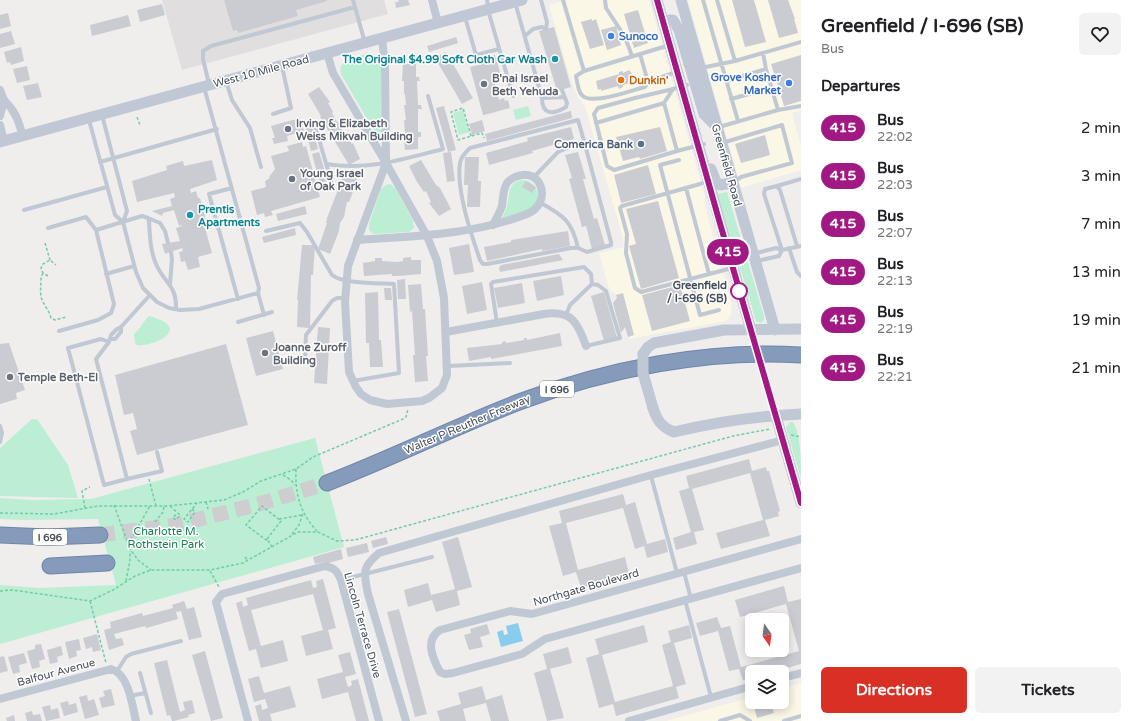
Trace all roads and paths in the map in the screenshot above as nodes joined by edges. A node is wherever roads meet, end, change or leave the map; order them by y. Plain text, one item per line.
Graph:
1 (353, 0) edge
2 (432, 0) edge
3 (541, 0) edge
4 (562, 0) edge
5 (605, 0) edge
6 (657, 0) edge
7 (681, 0) edge
8 (703, 0) edge
9 (717, 0) edge
10 (517, 1) edge
11 (488, 6) edge
12 (355, 7) junction
13 (464, 16) junction
14 (438, 23) junction
15 (664, 23) junction
16 (525, 36) junction
17 (382, 38) junction
18 (801, 42) edge
19 (365, 43) junction
20 (499, 49) junction
21 (672, 50) junction
22 (327, 53) junction
23 (763, 53) junction
24 (640, 54) junction
25 (632, 56) junction
26 (735, 60) junction
27 (720, 63) junction
28 (282, 65) junction
29 (695, 69) junction
30 (766, 70) junction
31 (584, 71) junction
32 (678, 72) junction
33 (226, 81) junction
34 (726, 81) junction
35 (648, 82) junction
36 (206, 86) junction
37 (681, 87) junction
38 (771, 88) junction
39 (0, 90) edge
40 (562, 90) dead end
41 (428, 96) dead end
42 (513, 96) dead end
43 (564, 97) junction
44 (542, 98) junction
45 (731, 99) junction
46 (4, 100) junction
47 (664, 103) junction
48 (801, 106) edge
49 (778, 110) junction
50 (101, 114) junction
51 (273, 114) dead end
52 (0, 116) edge
53 (138, 117) dead end
54 (88, 118) junction
55 (738, 121) junction
56 (314, 122) dead end
57 (596, 123) junction
58 (0, 125) edge
59 (140, 126) dead end
60 (717, 127) junction
61 (217, 129) junction
62 (23, 136) junction
63 (471, 136) junction
64 (584, 141) junction
65 (2, 142) edge
66 (721, 143) junction
67 (485, 144) junction
68 (701, 145) junction
69 (677, 151) junction
70 (113, 159) junction
71 (679, 160) dead end
72 (100, 162) junction
73 (386, 163) junction
74 (326, 164) junction
75 (261, 167) dead end
76 (534, 177) junction
77 (801, 179) edge
78 (709, 180) junction
79 (732, 183) junction
80 (332, 184) dead end
81 (777, 186) junction
82 (107, 187) junction
83 (232, 188) junction
84 (686, 188) junction
85 (668, 193) junction
86 (541, 203) junction
87 (24, 210) dead end
88 (148, 218) junction
89 (123, 222) junction
90 (493, 225) junction
91 (48, 228) dead end
92 (96, 230) junction
93 (470, 230) junction
94 (266, 232) dead end
95 (427, 236) junction
96 (357, 240) junction
97 (46, 243) dead end
98 (168, 243) dead end
99 (799, 246) edge
100 (578, 248) junction
101 (789, 248) junction
102 (782, 250) junction
103 (170, 252) dead end
104 (754, 257) junction
105 (50, 260) junction
106 (56, 265) dead end
107 (134, 266) junction
108 (733, 267) junction
109 (43, 273) junction
110 (106, 274) junction
111 (709, 274) junction
112 (48, 276) dead end
113 (801, 276) edge
114 (691, 278) junction
115 (346, 280) junction
116 (170, 284) junction
117 (592, 284) junction
118 (258, 293) junction
119 (150, 295) junction
120 (345, 298) junction
121 (238, 299) junction
122 (176, 309) junction
123 (719, 310) dead end
124 (272, 312) dead end
125 (264, 315) junction
126 (566, 315) junction
127 (66, 317) dead end
128 (238, 322) dead end
129 (497, 323) junction
130 (801, 329) edge
131 (751, 330) junction
132 (775, 330) junction
133 (59, 331) dead end
134 (446, 332) junction
135 (110, 340) junction
136 (586, 346) joint
137 (801, 355) edge
138 (305, 358) dead end
139 (510, 363) dead end
140 (448, 366) junction
141 (353, 381) junction
142 (404, 403) junction
143 (801, 415) edge
144 (776, 416) junction
145 (0, 426) edge
146 (771, 429) dead end
147 (785, 437) junction
148 (801, 437) edge
149 (0, 442) edge
150 (157, 452) dead end
151 (296, 469) junction
152 (282, 474) junction
153 (651, 475) junction
154 (149, 478) dead end
155 (127, 479) junction
156 (327, 483) tunnel mouth
157 (295, 485) junction
158 (90, 487) dead end
159 (206, 502) junction
160 (197, 503) junction
161 (801, 503) edge
162 (114, 505) junction
163 (151, 506) junction
164 (156, 506) junction
165 (164, 506) junction
166 (170, 506) junction
167 (86, 508) junction
168 (192, 509) junction
169 (208, 509) dead end
170 (177, 512) dead end
171 (0, 513) edge
172 (303, 514) junction
173 (279, 519) junction
174 (155, 522) dead end
175 (318, 532) junction
176 (0, 535) edge
177 (100, 535) tunnel mouth
178 (290, 536) junction
179 (267, 539) junction
180 (801, 539) edge
181 (128, 544) junction
182 (272, 547) junction
183 (130, 549) junction
184 (245, 557) dead end
185 (432, 557) dead end
186 (248, 561) junction
187 (107, 563) dead end
188 (50, 566) dead end
189 (801, 568) edge
190 (151, 570) junction
191 (210, 570) junction
192 (680, 572) junction
193 (365, 573) junction
194 (341, 580) junction
195 (126, 581) junction
196 (0, 591) edge
197 (222, 594) junction
198 (688, 599) junction
199 (90, 601) junction
200 (181, 640) dead end
201 (106, 664) dead end
202 (117, 671) junction
203 (140, 673) dead end
204 (801, 673) edge
205 (789, 676) edge
206 (745, 688) edge
207 (145, 693) junction
208 (129, 696) junction
209 (711, 698) junction
210 (0, 699) edge
211 (151, 712) dead end
212 (801, 716) edge
213 (728, 720) edge
214 (136, 721) edge
215 (248, 721) edge
216 (379, 721) edge
217 (406, 721) edge
218 (629, 721) edge
219 (720, 721) edge
220 (750, 721) edge
221 (784, 721) edge

1 - 12 lane
2 - 14 street
3 - 16 lane
4 - 31 lane
5 - 25 lane
6 - 15 main road, Greenfield Road
7 - 29 main road
8 - 27 lane
9 - 26 lane
10 - 11 main road, West 10 Mile Road
10 - 16 lane
11 - 13 main road, West 10 Mile Road
11 - 20 lane
12 - 19 lane
12 - 36 lane
13 - 14 main road, West 10 Mile Road
13 - 20 lane
14 - 17 main road, West 10 Mile Road
15 - 21 main road, Greenfield Road
15 - 29 main road
16 - 44 lane
17 - 19 main road, West 10 Mile Road
17 - 73 street
18 - 23 lane
19 - 22 main road, West 10 Mile Road
20 - 42 lane
21 - 24 lane
21 - 32 main road, Greenfield Road
21 - 37 main road
22 - 28 main road, West 10 Mile Road
22 - 73 street
23 - 26 lane
23 - 30 lane
24 - 25 lane
24 - 35 lane
25 - 31 lane
26 - 27 lane
27 - 29 lane
27 - 34 lane
28 - 33 main road, West 10 Mile Road
28 - 51 lane
29 - 60 main road
30 - 34 lane
30 - 38 lane
31 - 35 lane
32 - 35 lane
32 - 37 main road, Greenfield Road
33 - 36 main road, West 10 Mile Road
33 - 75 lane
34 - 45 lane
36 - 50 main road, West 10 Mile Road
36 - 61 lane
37 - 47 lane
37 - 57 lane
37 - 68 main road, Greenfield Road
38 - 45 lane
38 - 49 lane
39 - 46 street
40 - 43 lane
41 - 73 lane
43 - 44 lane
43 - 44 lane
45 - 55 lane
46 - 52 street
46 - 62 street
47 - 57 lane
47 - 69 lane
48 - 49 lane
49 - 55 lane
50 - 54 main road, West 10 Mile Road
50 - 70 lane
53 - 59 path
54 - 62 main road, West 10 Mile Road
54 - 72 lane
55 - 60 lane
56 - 74 lane
57 - 69 lane
58 - 65 street
60 - 66 main road, Greenfield Road
61 - 70 lane
61 - 83 lane
62 - 65 main road, West 10 Mile Road
63 - 63 path
63 - 67 path
64 - 67 lane
64 - 76 lane
64 - 100 lane
66 - 79 main road, Greenfield Road
66 - 79 lane
67 - 93 lane
68 - 69 lane
68 - 78 main road, Greenfield Road
68 - 79 main road
70 - 72 lane
70 - 89 lane
71 - 85 lane
72 - 82 lane
73 - 74 lane
73 - 95 street
73 - 96 street
74 - 80 lane
76 - 86 street
76 - 90 street
77 - 81 lane
78 - 84 lane
78 - 108 main road, Greenfield Road
79 - 104 main road, Greenfield Road
81 - 99 lane
81 - 102 lane
82 - 87 lane
82 - 89 lane
83 - 118 lane
83 - 121 lane
84 - 85 lane
84 - 111 lane
85 - 114 lane
85 - 114 lane
86 - 90 street
86 - 100 lane
88 - 89 lane
88 - 98 lane
88 - 116 lane
89 - 92 lane
89 - 107 lane
90 - 93 street
91 - 92 lane
92 - 110 lane
93 - 95 street
93 - 100 lane
94 - 115 lane
95 - 96 street
95 - 134 street
96 - 115 street
97 - 105 path
99 - 101 lane
101 - 102 lane
101 - 113 lane
102 - 104 lane
102 - 104 lane
103 - 116 lane
104 - 132 main road, Greenfield Road
105 - 106 path
105 - 109 path
107 - 110 lane
107 - 119 lane
108 - 111 lane
108 - 131 main road, Greenfield Road
109 - 112 path
109 - 127 path
110 - 133 lane
111 - 114 lane
114 - 123 lane
115 - 120 street
115 - 141 lane
116 - 122 lane
117 - 126 lane
117 - 129 lane
117 - 136 lane
118 - 121 lane
118 - 125 lane
119 - 122 lane
119 - 135 lane
120 - 138 lane
120 - 141 street
121 - 122 lane
124 - 125 lane
125 - 128 lane
126 - 129 street
126 - 136 street
129 - 134 street
130 - 132 main road
131 - 132 main road
131 - 144 main road, bridge
134 - 140 street
135 - 155 lane
135 - 155 lane
137 - 156 highway, Walter P Reuther Freeway / I 696
139 - 140 lane
140 - 142 street
141 - 142 street
142 - 151 path
143 - 144 main road
144 - 147 main road
145 - 149 lane
146 - 175 path
147 - 148 path
147 - 153 street
147 - 161 main road
150 - 155 lane
151 - 152 path
151 - 157 path
152 - 157 path
152 - 159 path
153 - 192 lane
153 - 193 street
154 - 164 path
157 - 172 path
158 - 167 path
159 - 160 path
159 - 169 path
160 - 166 path
160 - 168 path
162 - 163 path
162 - 167 path
162 - 181 path
163 - 164 path
163 - 181 path
164 - 165 path
165 - 166 path
165 - 174 path
166 - 170 path
167 - 171 path
168 - 168 path
172 - 173 path
172 - 175 path
172 - 178 path
173 - 179 path
173 - 179 path
175 - 178 path
176 - 177 highway, I 696
178 - 182 path
179 - 182 path
180 - 192 street, Northgate Boulevard
181 - 183 path
182 - 186 path
183 - 190 path
183 - 195 path
184 - 186 path
185 - 193 lane
186 - 191 path
187 - 188 highway
189 - 198 street, Northgate Boulevard
190 - 191 path
190 - 195 path
191 - 197 path
192 - 198 lane
192 - 198 street, Northgate Boulevard
193 - 194 lane
193 - 217 street
194 - 197 street, Lincoln Terrace Drive
194 - 216 street, Lincoln Terrace Drive
195 - 199 path
196 - 199 path
197 - 215 street
198 - 209 lane
199 - 201 path
200 - 202 lane
202 - 208 street
202 - 210 street, Balfour Avenue
203 - 207 lane
204 - 205 street
206 - 209 street
207 - 208 lane
207 - 211 lane
208 - 214 street
209 - 218 street
212 - 221 lane
213 - 219 lane
213 - 220 lane

